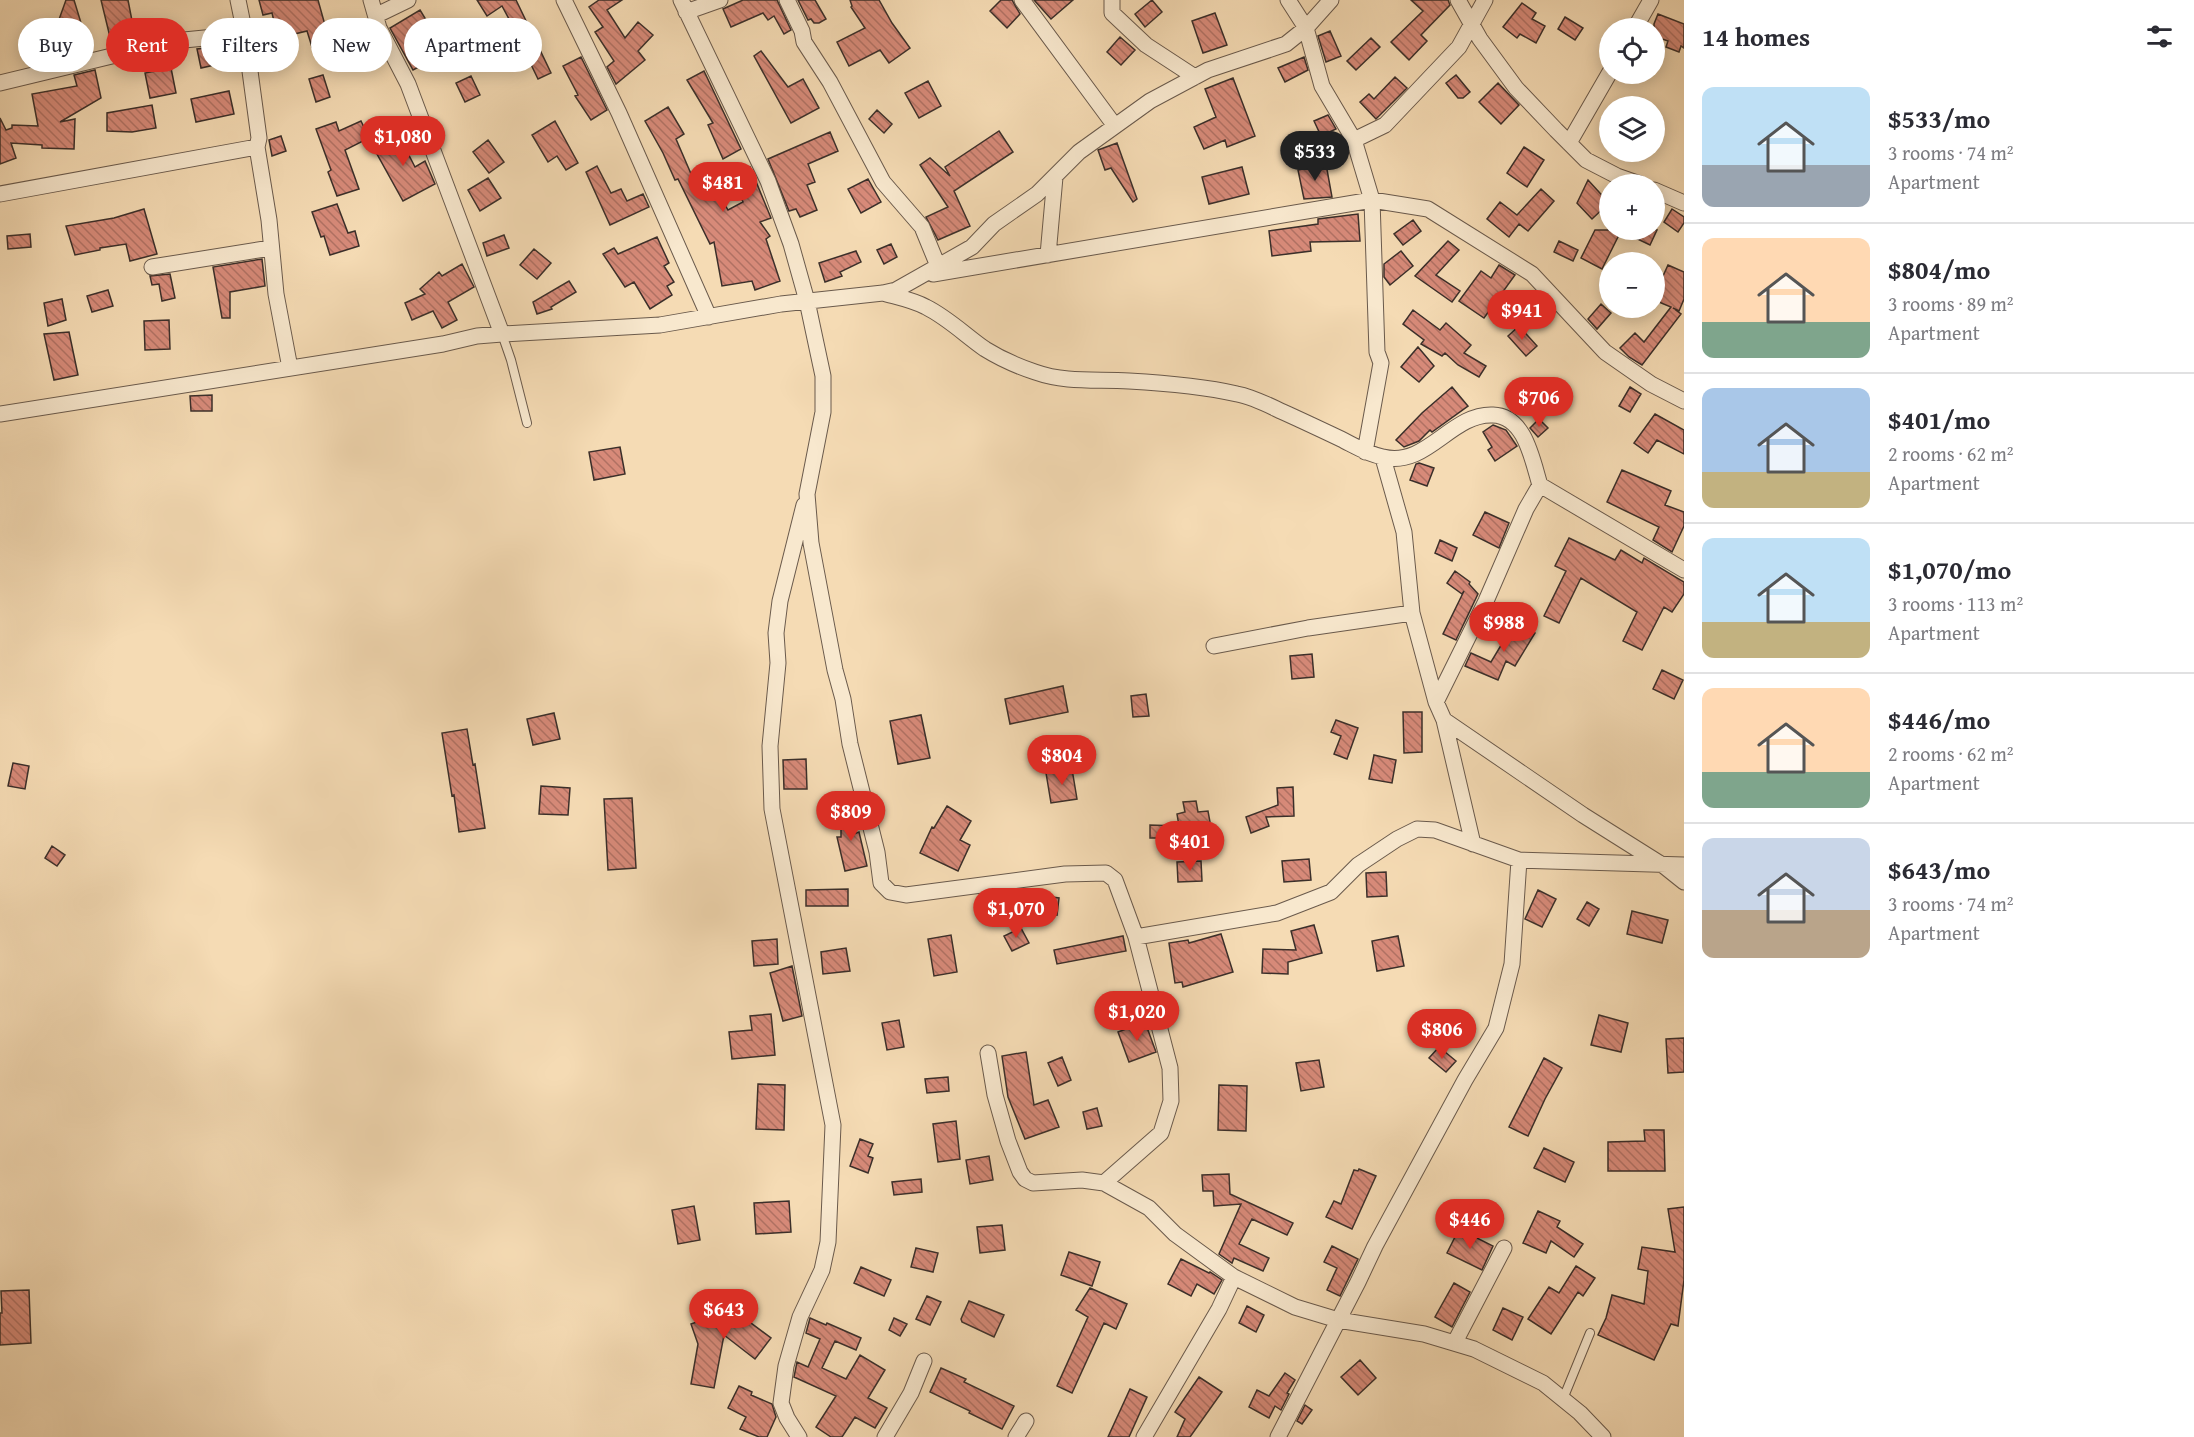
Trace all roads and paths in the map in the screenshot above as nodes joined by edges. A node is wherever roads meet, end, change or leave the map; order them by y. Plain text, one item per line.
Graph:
1 (238, 0) edge
2 (408, 0) edge
3 (564, 0) edge
4 (720, 0) edge
5 (787, 0) edge
6 (1022, 0) edge
7 (1112, 0) edge
8 (1288, 0) edge
9 (1331, 0) edge
10 (1458, 0) edge
11 (1485, 0) edge
12 (1651, 0) edge
13 (684, 6) edge
14 (374, 7) edge
15 (242, 18) edge
16 (1641, 18) edge
17 (1472, 24) junction
18 (1306, 28) junction
19 (201, 38) edge
20 (250, 72) edge
21 (1195, 77) junction
22 (0, 84) edge
23 (1603, 84) edge
24 (1115, 126) junction
25 (1354, 140) junction
26 (1569, 143) junction
27 (257, 147) junction
28 (1613, 174) edge
29 (1055, 177) junction
30 (0, 194) edge
31 (1665, 195) edge
32 (1372, 200) junction
33 (1684, 203) edge
34 (271, 249) junction
35 (1048, 255) junction
36 (938, 266) junction
37 (152, 267) dead end
38 (919, 277) junction
39 (883, 293) junction
40 (807, 301) junction
41 (709, 317) junction
42 (502, 334) junction
43 (290, 368) junction
44 (1684, 401) edge
45 (0, 414) edge
46 (527, 423) dead end
47 (1365, 452) junction
48 (1383, 458) junction
49 (1540, 484) junction
50 (807, 494) junction
51 (1684, 570) edge
52 (1412, 613) junction
53 (1214, 646) dead end
54 (1436, 702) junction
55 (1444, 720) junction
56 (1473, 844) junction
57 (1519, 860) junction
58 (1684, 865) edge
59 (1665, 866) junction
60 (1684, 882) edge
61 (1136, 937) junction
62 (988, 1053) dead end
63 (1104, 1183) junction
64 (1504, 1248) dead end
65 (1234, 1277) junction
66 (1338, 1320) junction
67 (1590, 1333) dead end
68 (1455, 1342) junction
69 (924, 1361) dead end
70 (1563, 1399) junction
71 (1026, 1421) dead end
72 (799, 1437) edge
73 (885, 1437) edge
74 (1016, 1437) edge
75 (1144, 1437) edge
76 (1278, 1437) edge
77 (1603, 1437) edge

1 - 15 street
2 - 14 street
3 - 41 street
4 - 13 street
5 - 36 street
6 - 24 street
7 - 21 street
8 - 18 street
9 - 18 street
10 - 17 street
11 - 17 street
12 - 16 street
13 - 40 street
14 - 42 street
17 - 25 street
17 - 26 street
18 - 21 street
18 - 25 street
19 - 22 street
20 - 27 street
21 - 24 street
23 - 26 street
24 - 29 street
25 - 32 street
26 - 28 street
27 - 30 street
27 - 34 street
29 - 35 street
29 - 36 street
31 - 33 street
32 - 35 street
32 - 44 street
32 - 47 street
34 - 37 street
34 - 43 street
35 - 38 street
36 - 38 street
38 - 39 street
39 - 40 street
39 - 47 street
40 - 41 street
40 - 50 street
41 - 42 street
42 - 43 street
42 - 46 lane
43 - 45 street
47 - 48 street
48 - 49 street
48 - 52 street
49 - 51 street
49 - 54 street
50 - 61 street
50 - 72 street
52 - 53 street
52 - 54 street
54 - 55 street
55 - 56 street
55 - 59 street
56 - 57 street
56 - 61 street
57 - 59 street
57 - 66 street
58 - 59 street
59 - 60 street
61 - 63 street
62 - 63 street
63 - 65 street
64 - 68 street
65 - 66 street
65 - 75 street
66 - 68 street
66 - 76 street
67 - 70 lane
68 - 70 street
69 - 73 street
70 - 77 street
71 - 74 street

